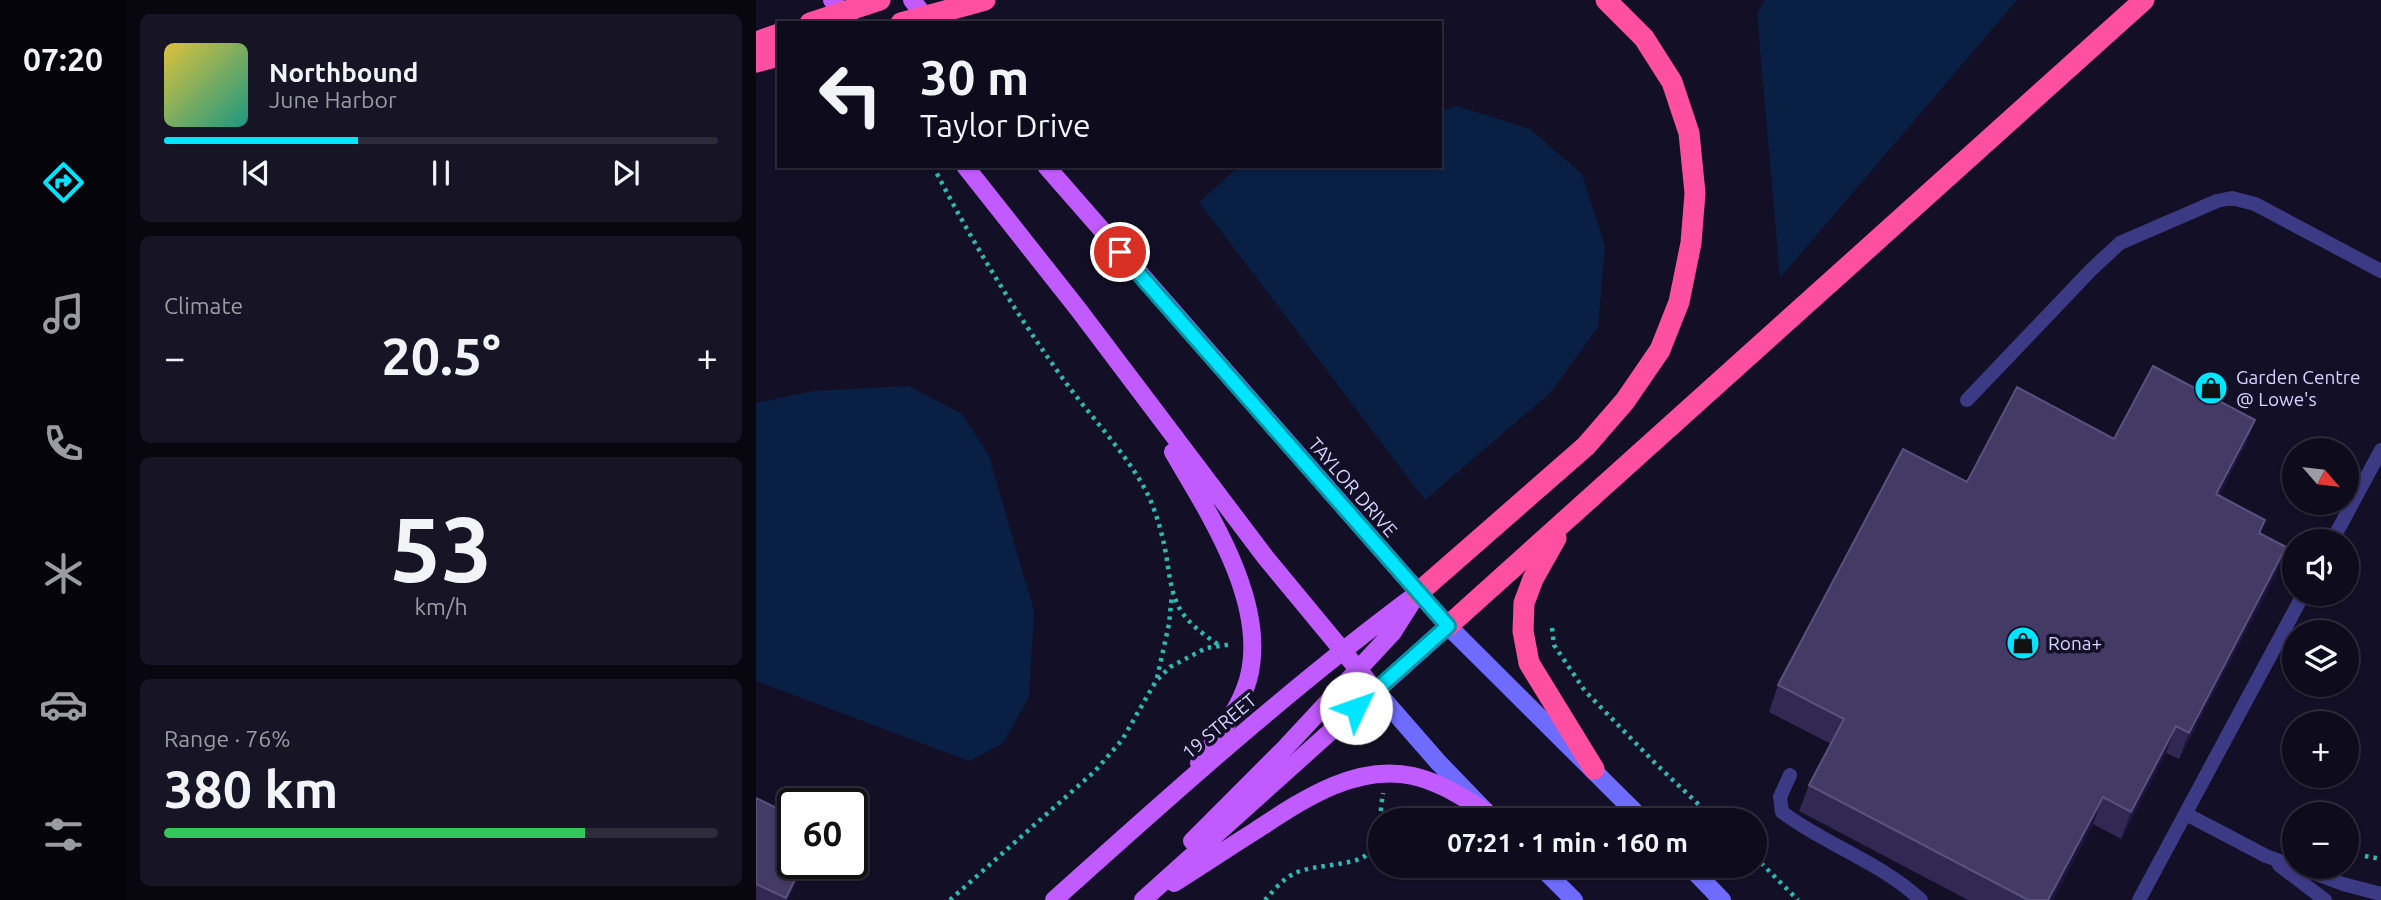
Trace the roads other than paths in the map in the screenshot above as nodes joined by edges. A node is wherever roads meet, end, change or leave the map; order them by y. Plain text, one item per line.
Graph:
1 (832, 0) edge
2 (880, 0) edge
3 (912, 0) edge
4 (984, 0) edge
5 (1606, 0) edge
6 (2144, 0) edge
7 (816, 21) edge
8 (848, 21) edge
9 (908, 21) edge
10 (928, 21) edge
11 (777, 35) edge
12 (756, 42) edge
13 (777, 57) edge
14 (756, 62) edge
15 (967, 168) edge
16 (1048, 168) edge
17 (2381, 271) edge
18 (1134, 386) junction
19 (1967, 400) dead end
20 (2381, 450) edge
21 (1566, 521) junction
22 (2338, 529) edge
23 (1418, 593) junction
24 (2297, 606) edge
25 (1448, 626) junction
26 (1341, 650) junction
27 (1358, 669) junction
28 (1376, 691) junction
29 (1594, 769) junction
30 (1790, 775) dead end
31 (1186, 782) junction
32 (1478, 808) edge
33 (1482, 808) edge
34 (1632, 808) edge
35 (2186, 814) junction
36 (2266, 856) junction
37 (2282, 862) edge
38 (1552, 878) edge
39 (1701, 878) edge
40 (2330, 879) edge
41 (2381, 894) edge
42 (1054, 900) edge
43 (1133, 900) edge
44 (1145, 900) edge
45 (1574, 900) edge
46 (1723, 900) edge
47 (1921, 900) edge
48 (2139, 900) edge
49 (2325, 900) edge

1 - 8 main road
2 - 7 highway
3 - 10 main road
4 - 9 highway
5 - 23 highway
6 - 21 highway
11 - 12 highway
13 - 14 highway
15 - 18 main road
16 - 23 main road, TAYLOR DRIVE
17 - 19 lane
18 - 26 main road
18 - 31 main road
20 - 22 lane
21 - 25 highway
21 - 29 highway
23 - 25 main road, TAYLOR DRIVE
23 - 26 main road, 19 STREET
23 - 27 main road
24 - 35 lane
25 - 28 main road
25 - 29 main road, TAYLOR DRIVE
26 - 27 main road
26 - 31 main road, 19 STREET
27 - 28 main road
27 - 43 main road
28 - 33 main road
28 - 44 main road
29 - 34 main road, TAYLOR DRIVE
30 - 47 lane
31 - 42 main road, 19 STREET
32 - 44 main road
35 - 36 lane
35 - 48 lane
36 - 37 lane
36 - 49 lane
38 - 45 main road
39 - 46 main road
40 - 41 lane

